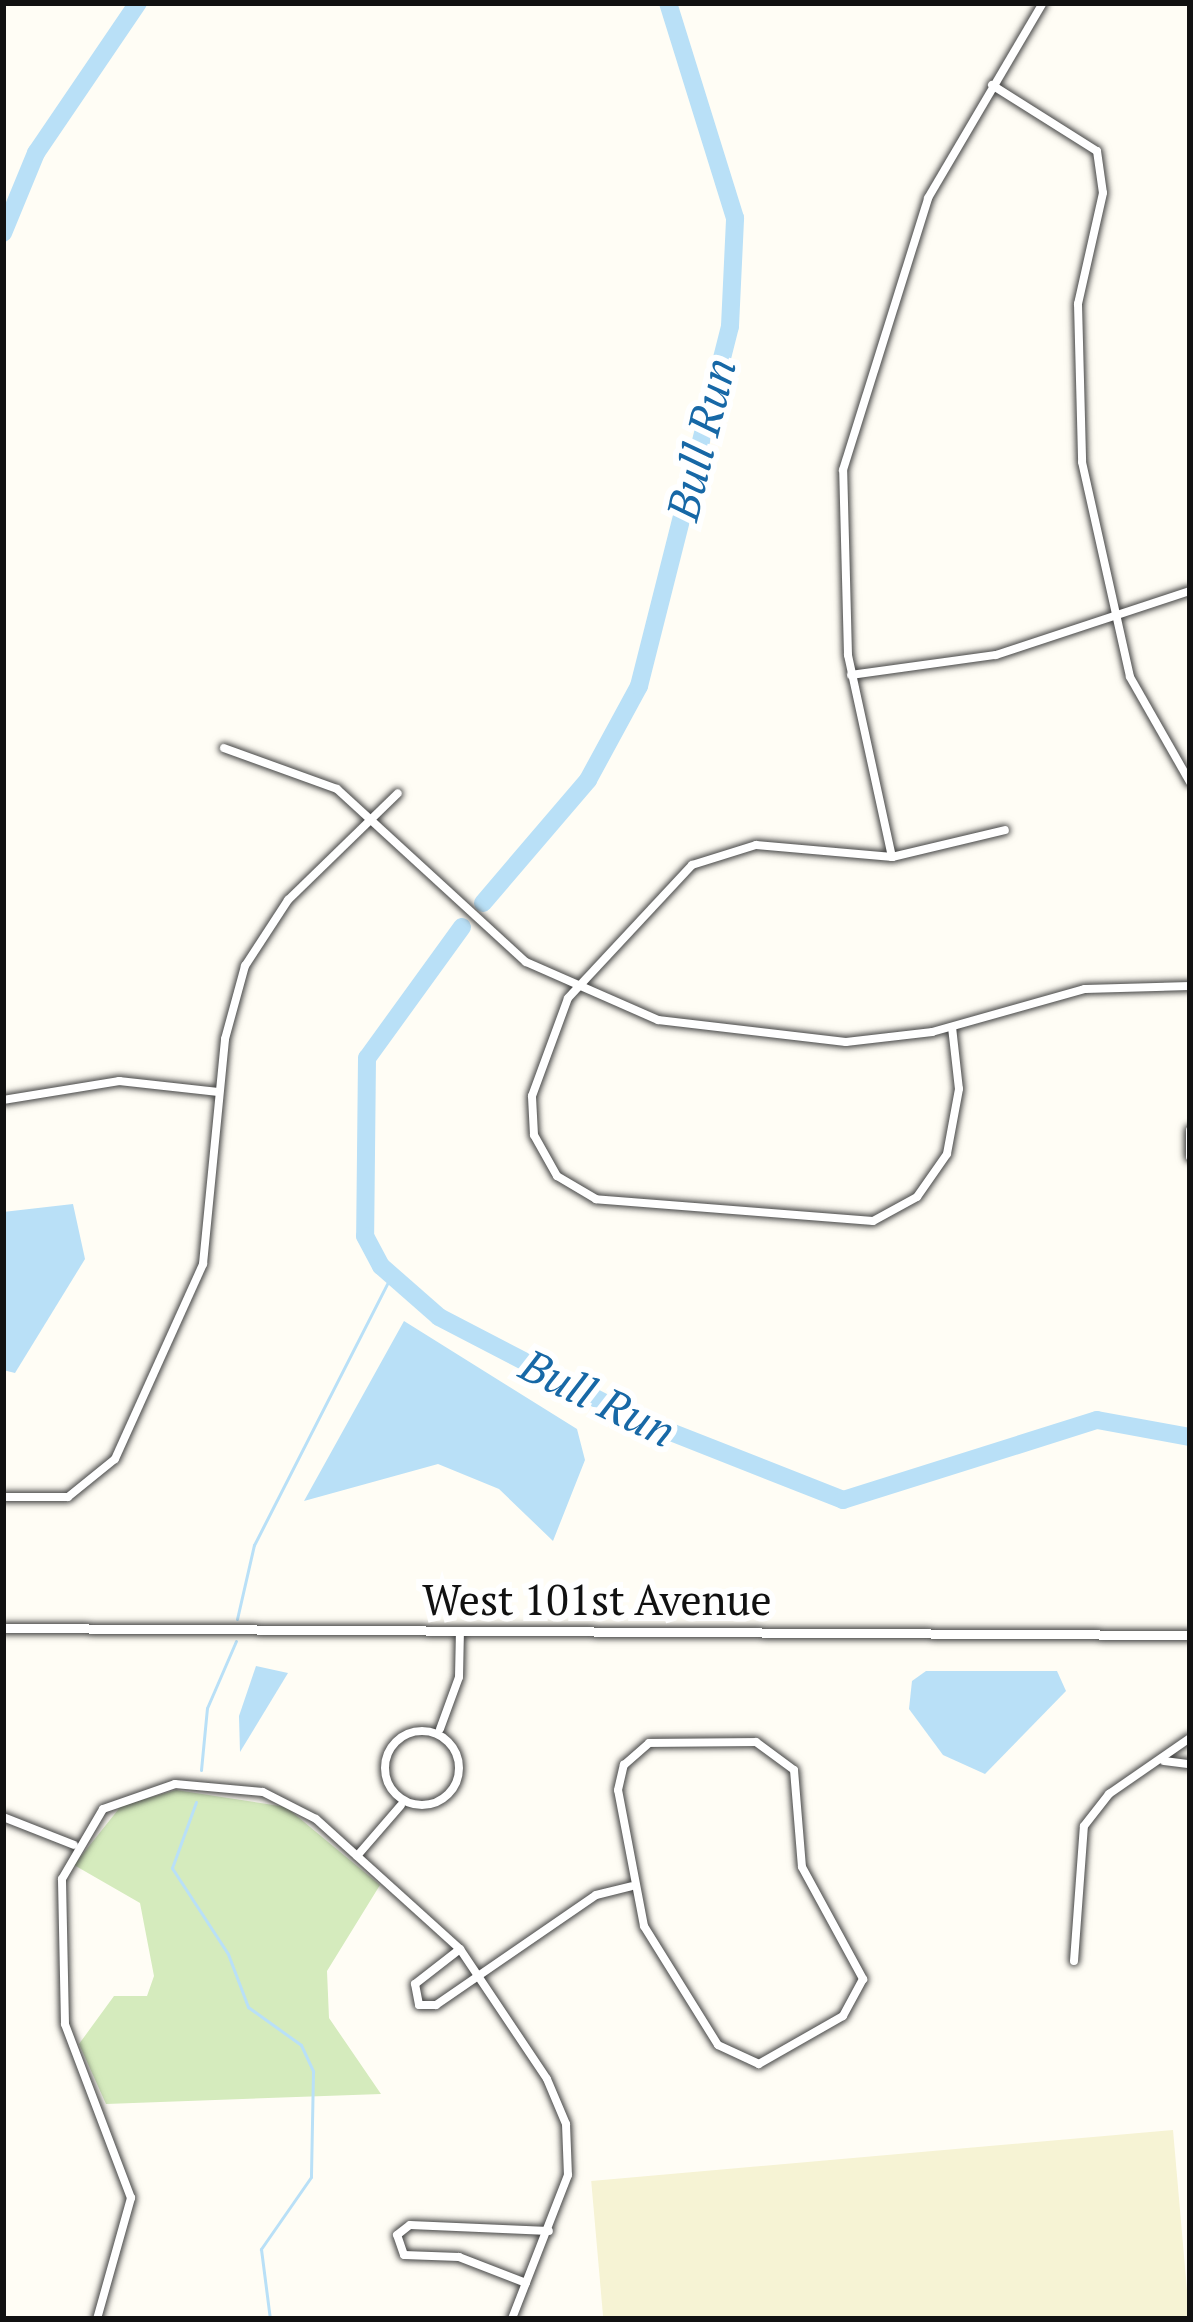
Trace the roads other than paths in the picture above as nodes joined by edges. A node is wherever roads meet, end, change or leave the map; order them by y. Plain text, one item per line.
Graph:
1 (1043, 3) edge
2 (992, 85) junction
3 (1190, 591) edge
4 (1116, 617) junction
5 (851, 676) junction
6 (224, 748) dead end
7 (1190, 782) edge
8 (398, 793) dead end
9 (374, 815) junction
10 (1005, 830) dead end
11 (892, 857) junction
12 (1190, 986) edge
13 (573, 989) junction
14 (952, 1027) junction
15 (218, 1093) junction
16 (3, 1100) edge
17 (1190, 1130) edge
18 (1187, 1157) edge
19 (3, 1496) edge
20 (3, 1628) edge
21 (460, 1631) junction
22 (1190, 1635) edge
23 (440, 1729) junction
24 (1190, 1738) edge
25 (1165, 1761) junction
26 (1190, 1764) edge
27 (401, 1805) junction
28 (3, 1817) edge
29 (74, 1845) junction
30 (357, 1856) junction
31 (631, 1886) junction
32 (460, 1949) junction
33 (1074, 1961) dead end
34 (481, 1976) junction
35 (549, 2231) junction
36 (526, 2283) junction
37 (97, 2319) edge
38 (512, 2319) edge

1 - 2 street
2 - 4 street
2 - 5 street
3 - 4 street
4 - 5 street
4 - 7 street
5 - 11 street
6 - 9 street
8 - 9 street
9 - 13 street
9 - 15 street
10 - 11 street
11 - 13 street
12 - 14 street
13 - 14 street
13 - 14 street
15 - 16 street
15 - 19 street
17 - 18 street
20 - 21 street, West 101st Avenue
21 - 22 street, West 101st Avenue
21 - 23 street
23 - 27 street
23 - 27 street
24 - 25 street
25 - 26 street
25 - 33 street
27 - 30 street
28 - 29 street
29 - 30 street
29 - 37 street
30 - 32 street
31 - 31 street
31 - 34 street
32 - 34 street
32 - 34 street
34 - 35 street
35 - 36 street
35 - 36 street
36 - 38 street

